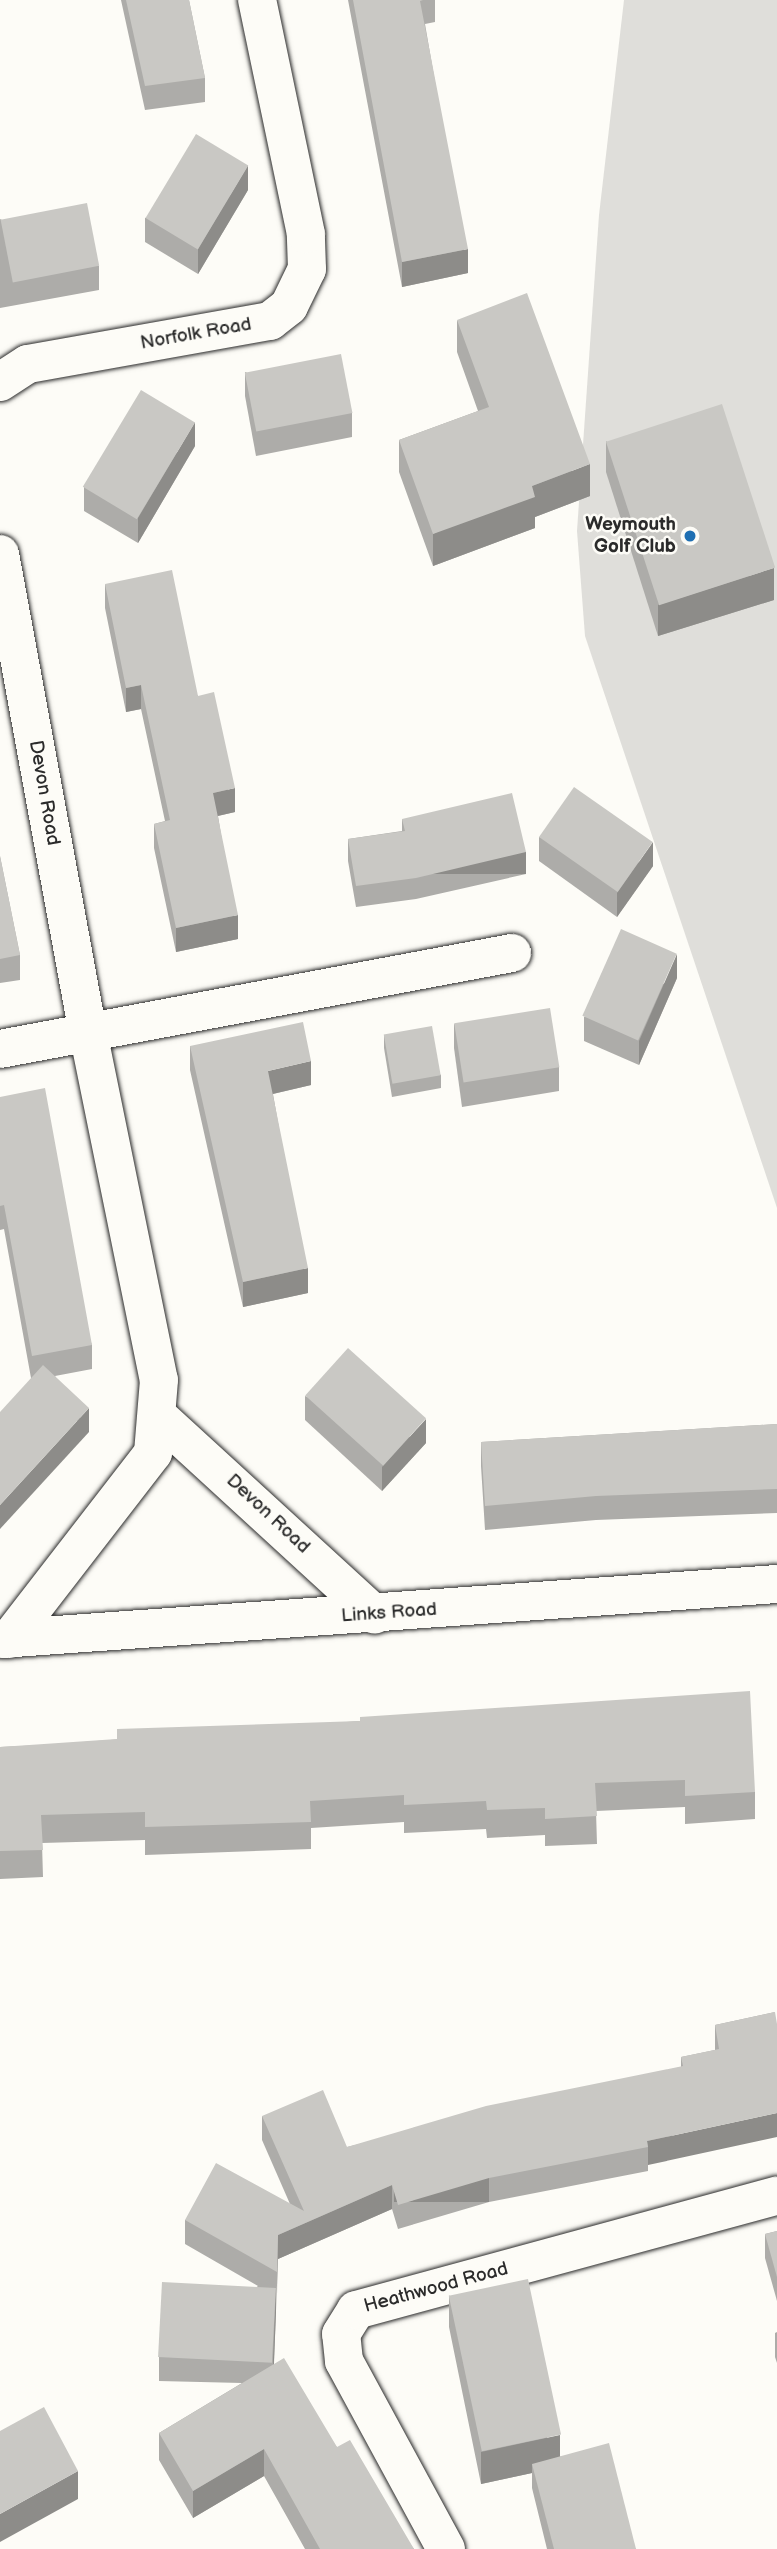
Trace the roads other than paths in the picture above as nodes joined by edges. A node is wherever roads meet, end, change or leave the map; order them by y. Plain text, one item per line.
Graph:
1 (257, 0) edge
2 (0, 382) edge
3 (0, 554) edge
4 (512, 953) dead end
5 (88, 1032) junction
6 (0, 1049) edge
7 (158, 1416) junction
8 (777, 1584) edge
9 (375, 1615) junction
10 (4, 1639) edge
11 (777, 2196) edge
12 (446, 2549) edge

1 - 2 street, Norfolk Road
3 - 5 street, Devon Road
4 - 5 street
5 - 6 street
5 - 7 street, Devon Road
7 - 9 street, Devon Road
7 - 10 street, Devon Road
8 - 9 street, Links Road
9 - 10 street, Links Road
11 - 12 street, Heathwood Road

